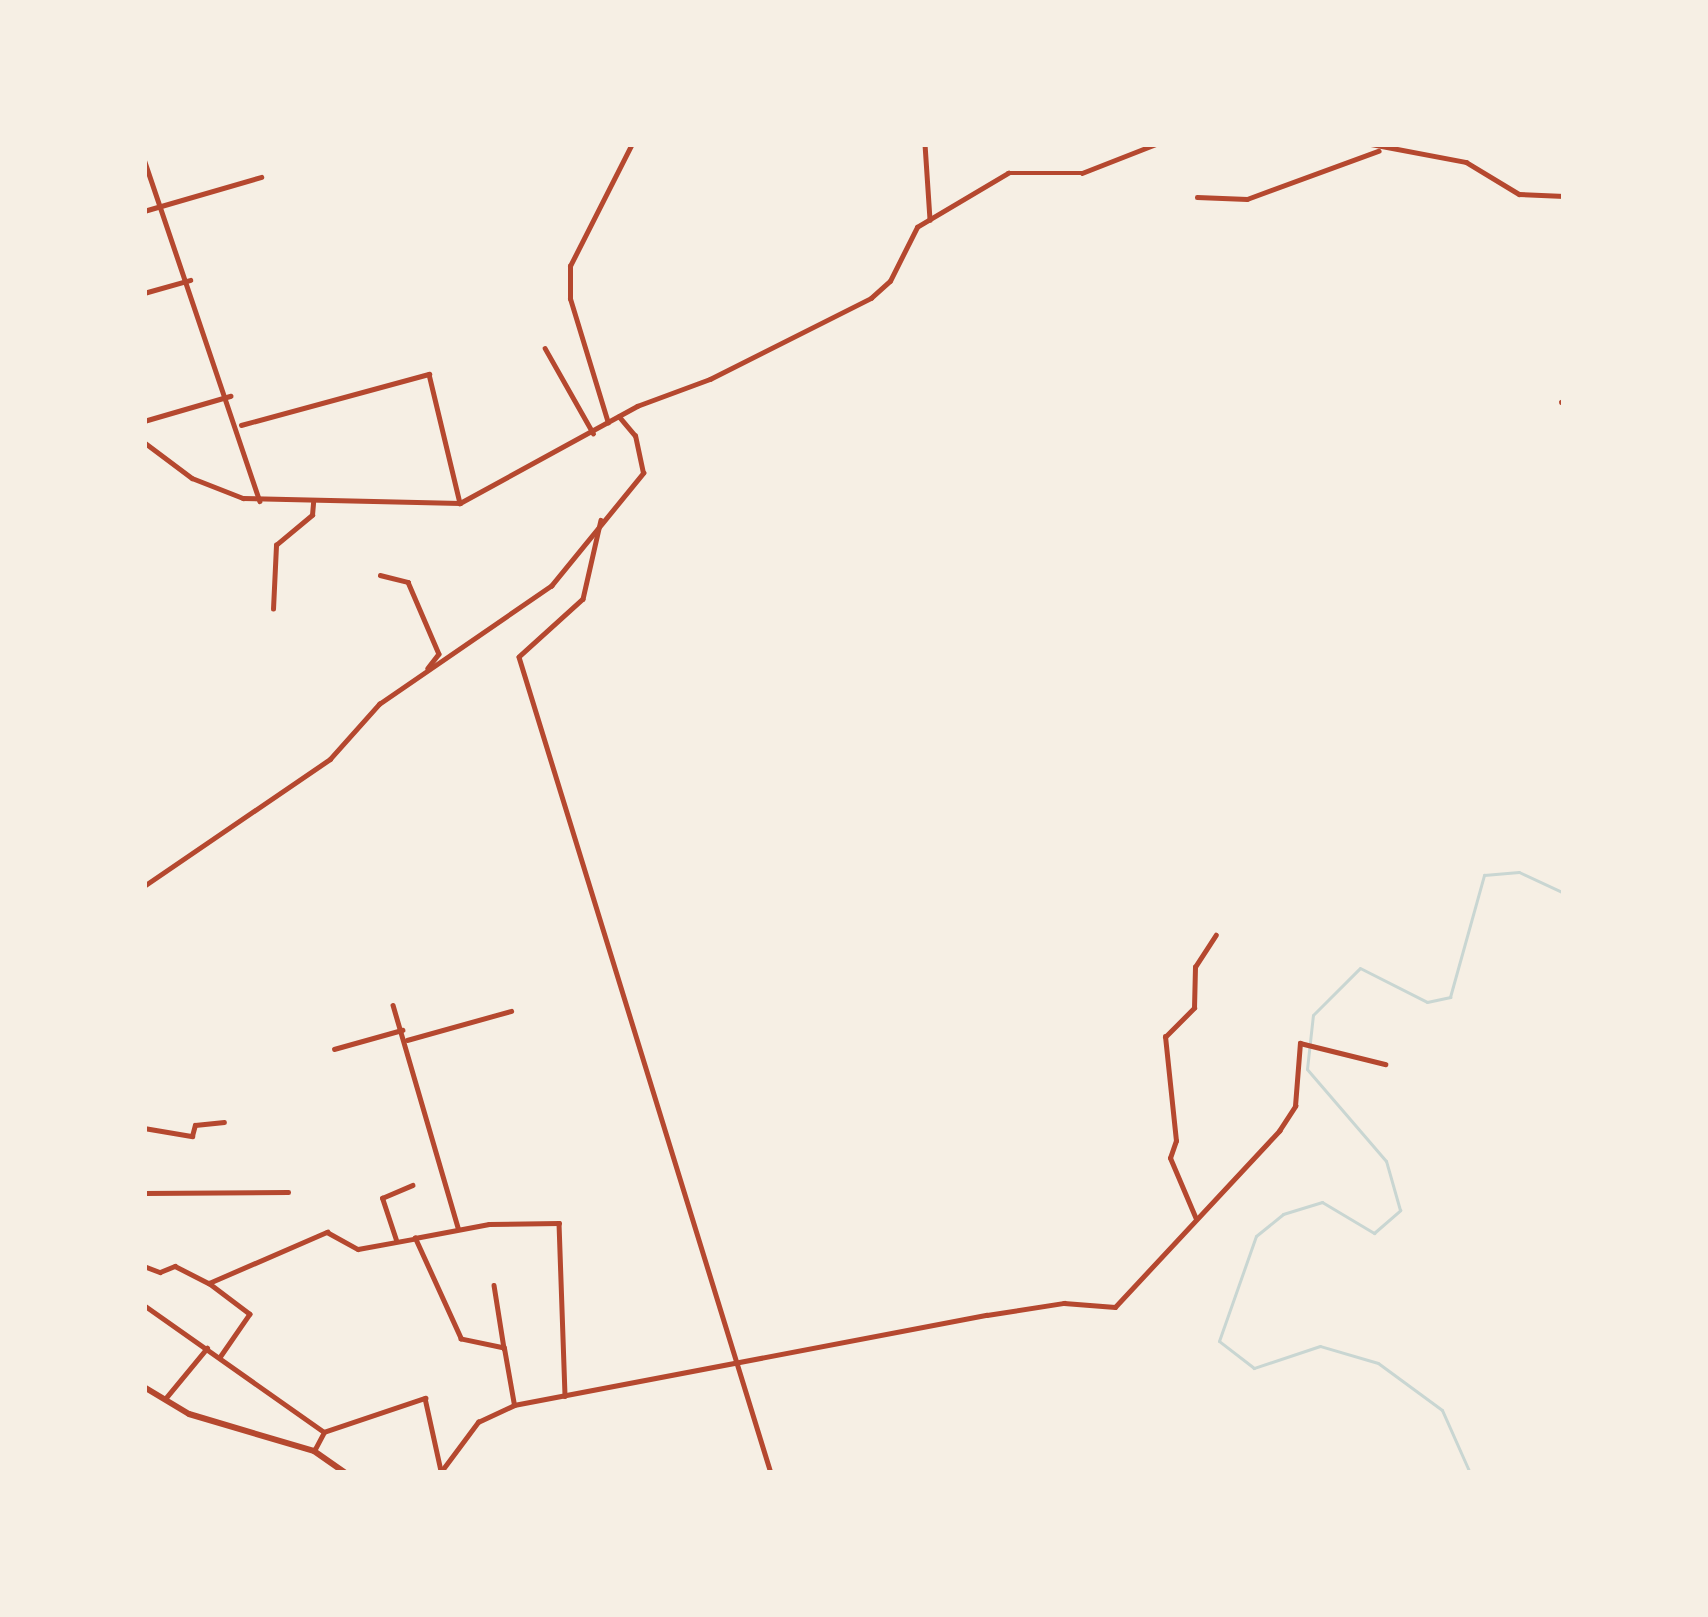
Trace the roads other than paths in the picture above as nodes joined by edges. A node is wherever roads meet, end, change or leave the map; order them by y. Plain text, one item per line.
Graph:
1 (632, 144) edge
2 (925, 144) edge
3 (1156, 144) edge
4 (1372, 144) edge
5 (1378, 151) junction
6 (144, 159) edge
7 (261, 177) dead end
8 (1564, 196) edge
9 (1197, 197) dead end
10 (164, 206) junction
11 (144, 211) edge
12 (930, 220) junction
13 (190, 280) junction
14 (144, 293) edge
15 (544, 348) dead end
16 (230, 396) junction
17 (620, 417) junction
18 (144, 421) edge
19 (608, 424) junction
20 (239, 425) junction
21 (593, 433) junction
22 (144, 442) edge
23 (260, 501) junction
24 (313, 502) junction
25 (460, 503) junction
26 (602, 520) junction
27 (380, 575) dead end
28 (273, 609) dead end
29 (423, 674) junction
30 (144, 886) edge
31 (1216, 934) dead end
32 (393, 1005) dead end
33 (511, 1011) dead end
34 (402, 1030) junction
35 (406, 1040) junction
36 (334, 1049) dead end
37 (1385, 1064) dead end
38 (224, 1122) dead end
39 (144, 1128) edge
40 (412, 1185) dead end
41 (287, 1192) dead end
42 (144, 1193) edge
43 (1196, 1219) junction
44 (458, 1228) junction
45 (415, 1238) junction
46 (397, 1240) junction
47 (144, 1266) edge
48 (209, 1283) junction
49 (494, 1286) dead end
50 (144, 1305) edge
51 (207, 1348) junction
52 (504, 1348) junction
53 (221, 1356) junction
54 (736, 1360) junction
55 (144, 1387) edge
56 (565, 1396) junction
57 (164, 1400) junction
58 (514, 1405) junction
59 (324, 1432) junction
60 (314, 1451) junction
61 (144, 1472) edge
62 (441, 1472) edge
63 (160, 1473) edge
64 (345, 1473) edge
65 (771, 1473) edge

1 - 19 street
2 - 12 street
3 - 12 street
4 - 5 street
5 - 8 street
5 - 9 street
6 - 10 street
7 - 10 street
10 - 11 street
10 - 13 street
12 - 17 street
13 - 14 street
13 - 16 street
15 - 21 street
16 - 18 street
16 - 20 street
17 - 19 street
17 - 26 street
19 - 21 street
20 - 23 street
20 - 25 street
21 - 25 street
22 - 23 street
23 - 24 street
24 - 25 street
24 - 28 street
26 - 29 street
26 - 54 street
27 - 29 street
29 - 30 street
31 - 43 street
32 - 34 street
33 - 35 street
34 - 35 street
34 - 36 street
35 - 44 street
37 - 43 street
38 - 39 street
40 - 46 street
41 - 42 street
43 - 54 street
44 - 45 street
44 - 56 street
45 - 46 street
45 - 52 street
46 - 48 street
47 - 48 street
48 - 53 street
49 - 52 street
50 - 51 street
51 - 53 street
51 - 57 street
52 - 58 street
53 - 59 street
54 - 56 street
54 - 65 street
55 - 57 main road
56 - 58 street
57 - 60 main road
58 - 62 street
59 - 60 street
59 - 62 street
60 - 64 main road
61 - 63 street

